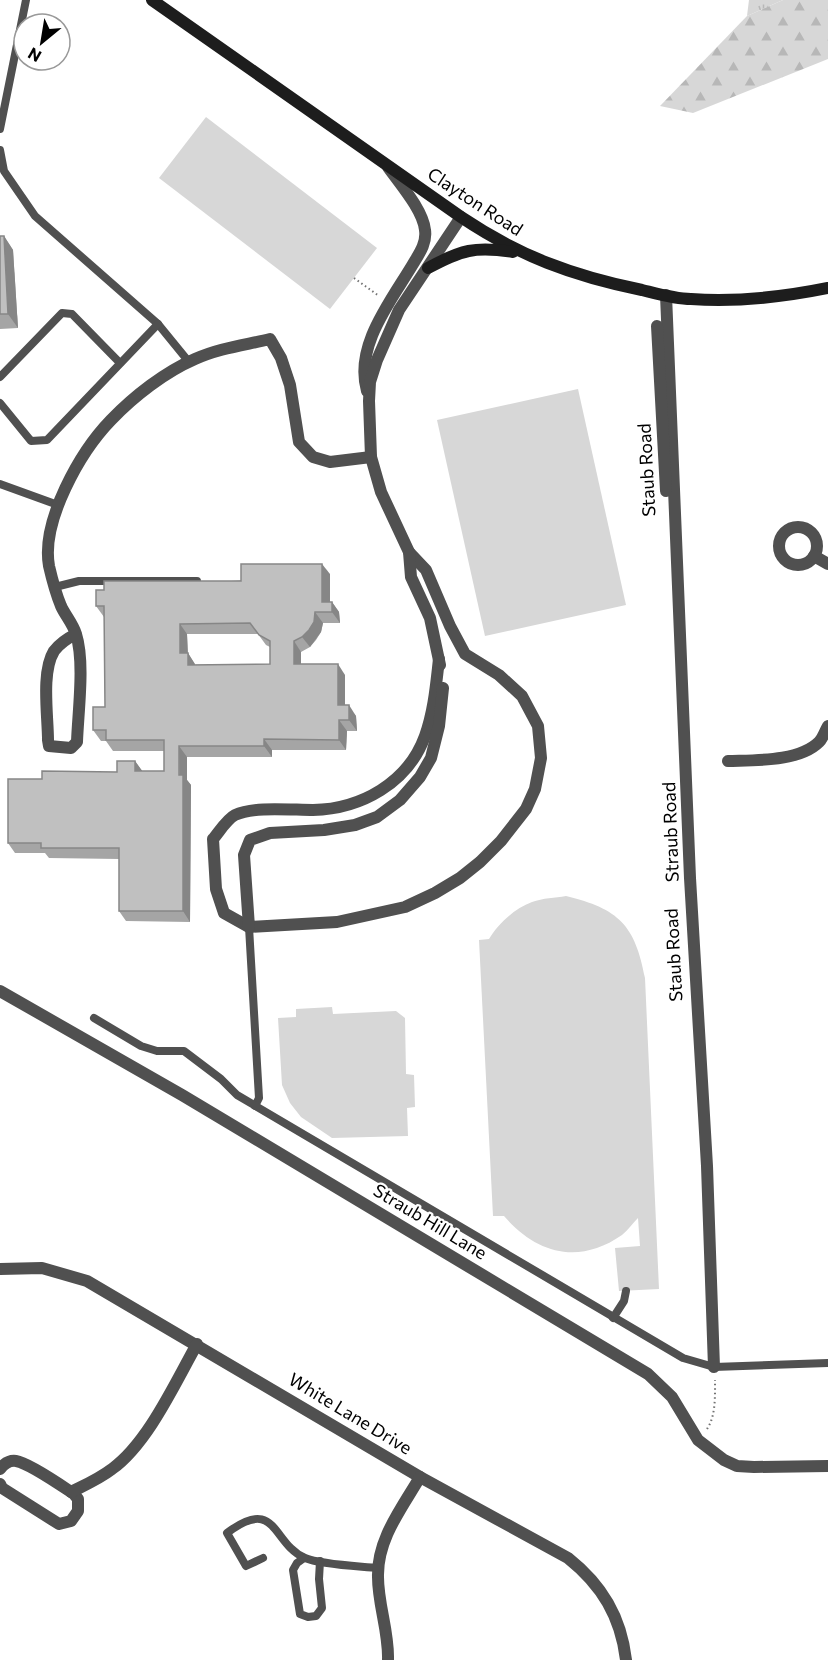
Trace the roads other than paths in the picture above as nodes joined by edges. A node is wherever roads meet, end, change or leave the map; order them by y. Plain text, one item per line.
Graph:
1 (26, 0) edge
2 (152, 0) edge
3 (0, 129) edge
4 (0, 150) edge
5 (388, 167) junction
6 (461, 217) junction
7 (523, 254) junction
8 (428, 268) junction
9 (828, 288) edge
10 (666, 295) junction
11 (158, 324) junction
12 (657, 326) dead end
13 (189, 362) junction
14 (120, 363) junction
15 (0, 377) edge
16 (369, 401) junction
17 (0, 403) edge
18 (371, 457) junction
19 (0, 484) edge
20 (58, 505) junction
21 (409, 552) junction
22 (814, 556) dead end
23 (828, 564) edge
24 (206, 581) edge
25 (56, 586) junction
26 (76, 633) junction
27 (439, 659) junction
28 (828, 726) edge
29 (823, 744) edge
30 (728, 761) dead end
31 (249, 927) junction
32 (0, 991) edge
33 (94, 1018) dead end
34 (255, 1106) junction
35 (0, 1269) edge
36 (626, 1291) dead end
37 (613, 1318) junction
38 (197, 1344) junction
39 (828, 1363) edge
40 (714, 1367) junction
41 (828, 1466) edge
42 (0, 1469) edge
43 (420, 1477) junction
44 (0, 1484) edge
45 (71, 1492) junction
46 (263, 1558) dead end
47 (304, 1558) junction
48 (320, 1561) junction
49 (378, 1568) junction
50 (388, 1660) edge
51 (626, 1660) edge

1 - 3 lane
2 - 5 main road, Clayton Road
4 - 11 lane
5 - 6 main road, Clayton Road
5 - 16 street
6 - 7 main road, Clayton Road
6 - 8 street
7 - 8 main road
7 - 10 main road, Clayton Road
8 - 16 street
9 - 10 main road, Clayton Road
10 - 40 street, Straub Road
11 - 13 lane
11 - 14 lane
12 - 40 street, Staub Road
13 - 18 street
13 - 20 street
14 - 15 lane
14 - 17 lane
16 - 18 street
18 - 21 street
19 - 20 lane
20 - 25 street
21 - 27 street
21 - 31 street
22 - 23 street
24 - 25 lane
25 - 26 street
26 - 26 street
27 - 31 street
27 - 31 street
28 - 29 street
29 - 30 street
31 - 34 lane
32 - 41 street, Straub Hill Lane
33 - 34 lane
34 - 37 lane
35 - 38 street, White Lane Drive
36 - 37 lane
37 - 40 lane
38 - 43 street, White Lane Drive
38 - 45 street
39 - 40 lane
42 - 45 street
43 - 49 street
43 - 51 street, White Lane Drive
44 - 45 street
46 - 47 lane
47 - 48 lane
47 - 48 lane
48 - 49 lane
49 - 50 street

